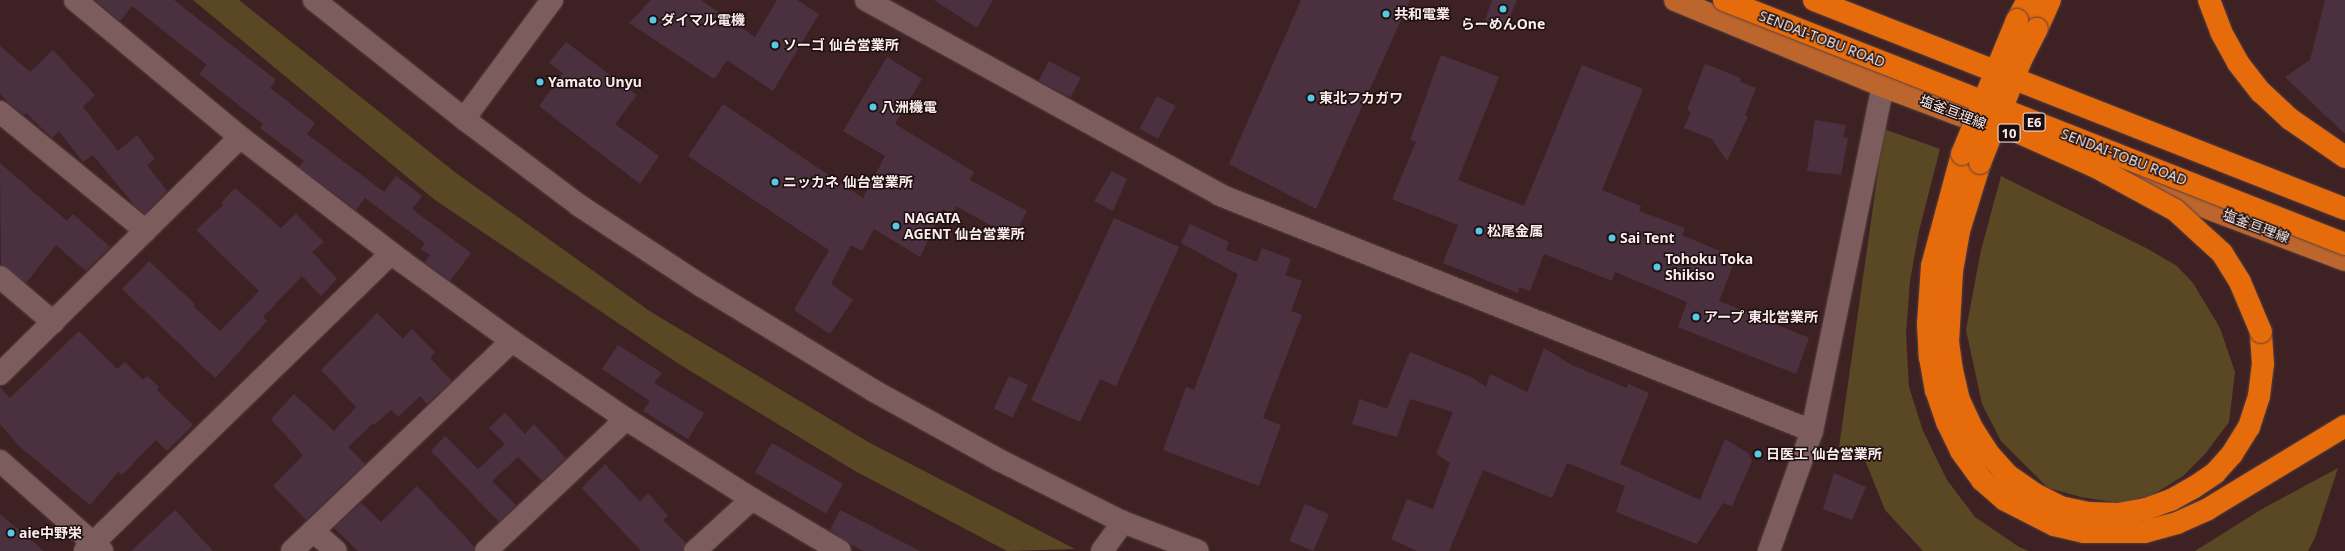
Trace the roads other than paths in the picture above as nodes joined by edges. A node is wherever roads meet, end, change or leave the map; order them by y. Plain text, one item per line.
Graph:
1 (75, 0) edge
2 (314, 0) edge
3 (552, 0) edge
4 (866, 0) edge
5 (1675, 0) edge
6 (1719, 0) edge
7 (1724, 0) edge
8 (1814, 0) edge
9 (1830, 0) edge
10 (2028, 0) edge
11 (2050, 0) edge
12 (2209, 0) edge
13 (1883, 86) junction
14 (0, 112) edge
15 (464, 119) junction
16 (240, 138) junction
17 (2345, 157) edge
18 (1971, 158) junction
19 (2345, 200) edge
20 (2345, 209) edge
21 (146, 231) junction
22 (2345, 244) edge
23 (391, 253) junction
24 (2345, 260) edge
25 (0, 277) edge
26 (53, 322) junction
27 (512, 340) junction
28 (0, 374) edge
29 (626, 419) junction
30 (2345, 426) edge
31 (1812, 431) junction
32 (0, 461) edge
33 (752, 499) junction
34 (1123, 522) junction
35 (313, 531) junction
36 (93, 548) edge
37 (292, 551) edge
38 (336, 551) edge
39 (486, 551) edge
40 (695, 551) edge
41 (840, 551) edge
42 (1102, 551) edge
43 (1198, 551) edge
44 (1769, 551) edge

1 - 16 street
2 - 15 street
3 - 15 street
4 - 31 street
5 - 13 main road, 塩釜亘理線 / 10
6 - 18 highway, bridge
7 - 22 highway, SENDAI-TOBU ROAD / E6, bridge
8 - 20 highway, E6, bridge
9 - 19 main road
10 - 18 highway, bridge
11 - 18 highway, bridge
12 - 17 highway
13 - 24 main road, 塩釜亘理線 / 10
13 - 31 street
14 - 21 street
15 - 34 street
16 - 21 street
16 - 23 street
18 - 30 highway
21 - 26 street
23 - 27 street
23 - 36 street
25 - 26 street
26 - 28 street
27 - 29 street
27 - 35 street
29 - 33 street
29 - 39 street
31 - 44 street
32 - 36 street
33 - 40 street
33 - 41 street
34 - 42 street
34 - 43 street
35 - 37 street
35 - 38 street

